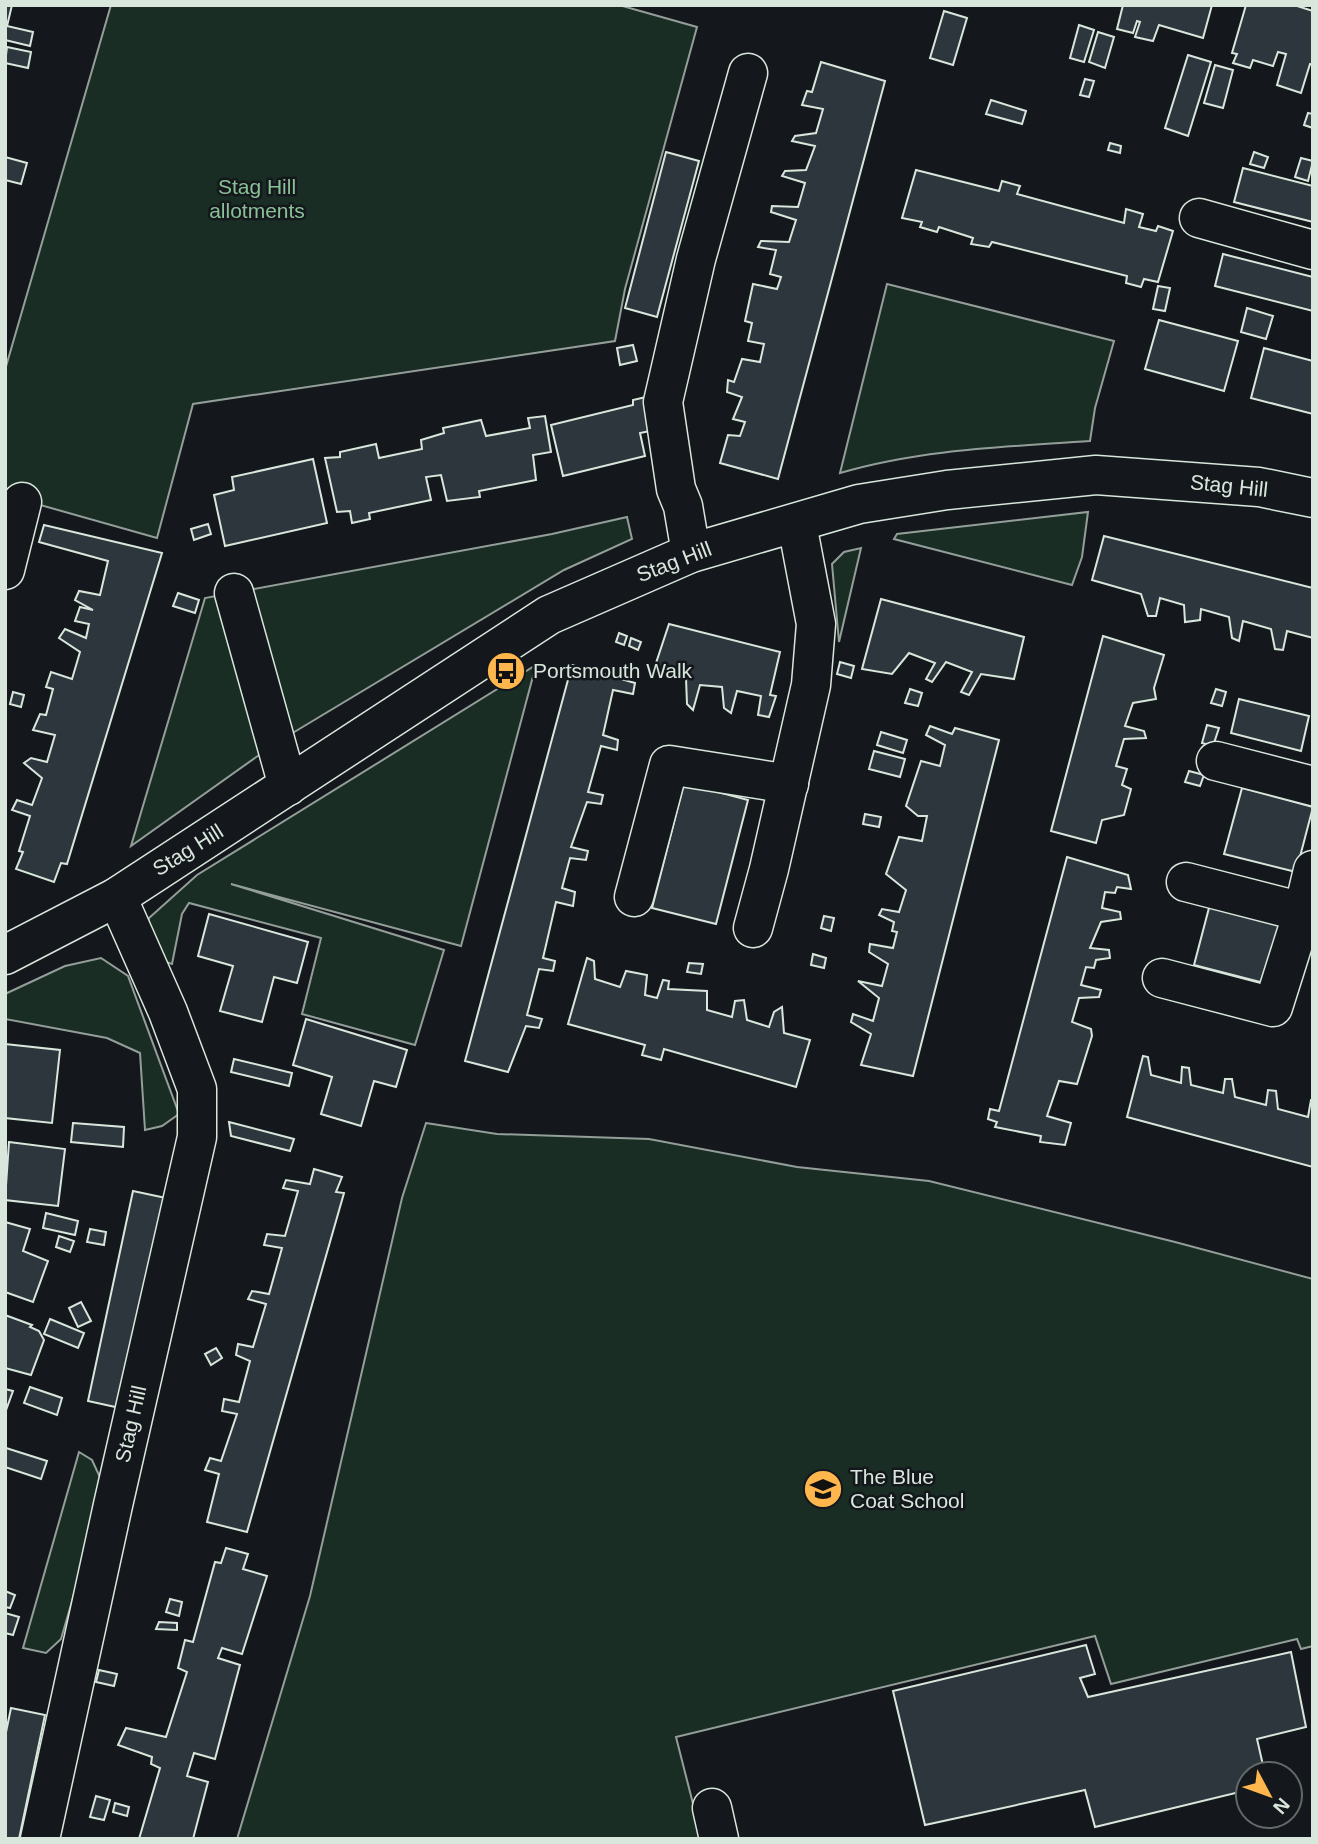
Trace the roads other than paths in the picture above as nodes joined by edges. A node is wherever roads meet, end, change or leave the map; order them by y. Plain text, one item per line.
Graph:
1 (748, 74) dead end
2 (1199, 219) dead end
3 (1313, 250) edge
4 (1313, 498) edge
5 (22, 502) dead end
6 (797, 524) junction
7 (691, 553) junction
8 (5, 570) edge
9 (234, 593) dead end
10 (1216, 761) dead end
11 (789, 784) junction
12 (288, 786) junction
13 (1313, 786) edge
14 (1313, 870) edge
15 (1186, 882) dead end
16 (117, 897) junction
17 (634, 897) dead end
18 (1303, 912) junction
19 (753, 928) dead end
20 (5, 955) edge
21 (1162, 978) dead end
22 (40, 1839) edge

1 - 7 street
2 - 3 street
4 - 6 street, Stag Hill
5 - 8 street
6 - 7 street, Stag Hill
6 - 11 street
7 - 12 street, Stag Hill
9 - 12 street
10 - 13 street
11 - 17 street
11 - 19 street
12 - 16 street, Stag Hill
14 - 18 street
15 - 18 street
16 - 20 street, Stag Hill
16 - 22 street, Stag Hill
18 - 21 street

